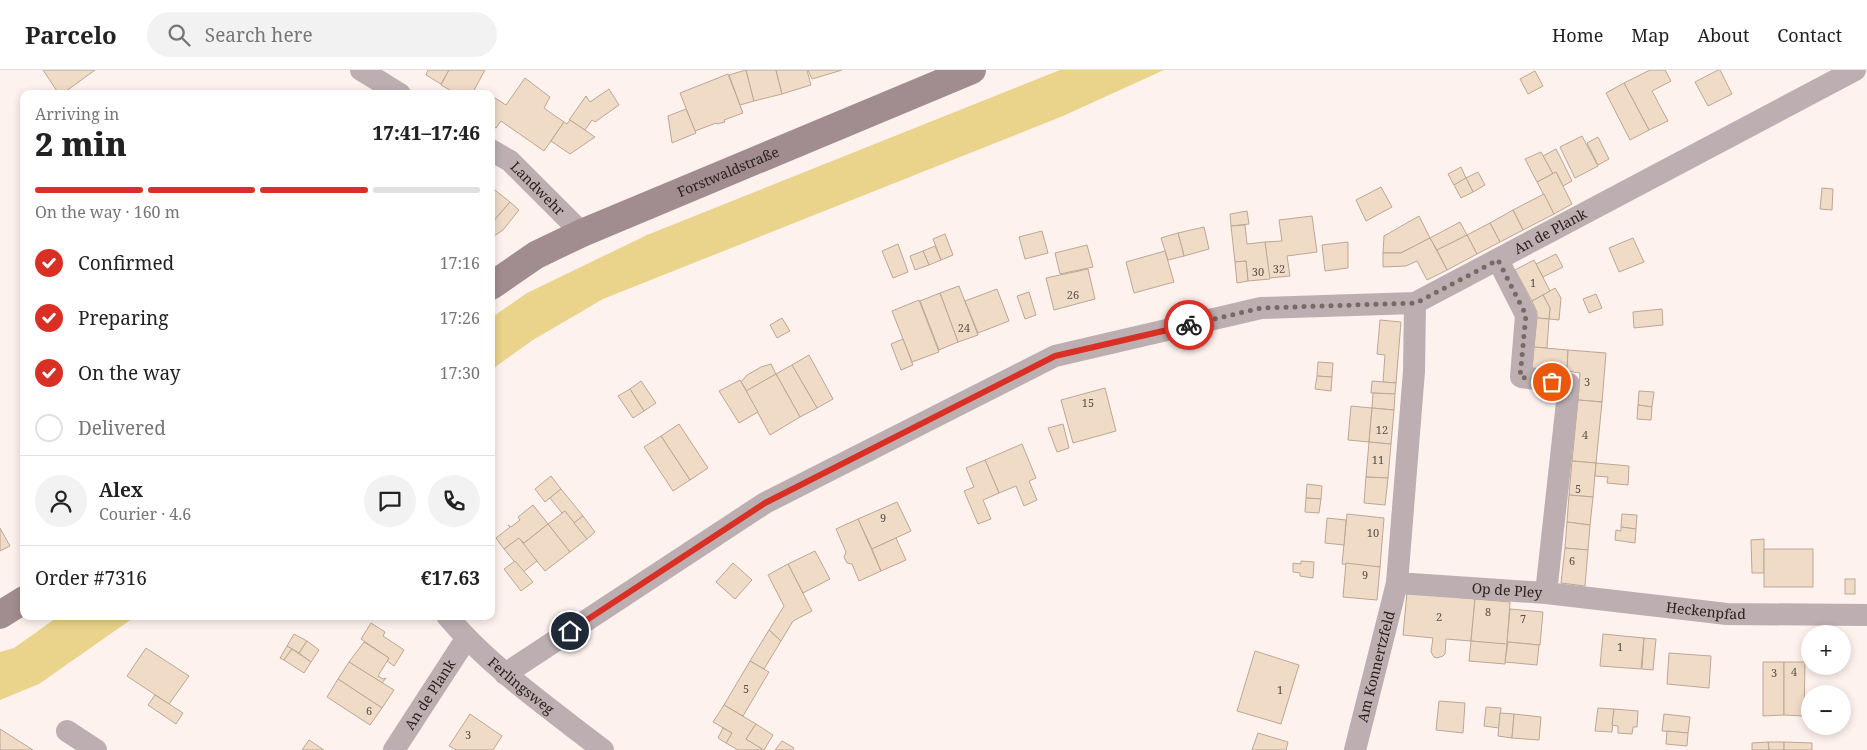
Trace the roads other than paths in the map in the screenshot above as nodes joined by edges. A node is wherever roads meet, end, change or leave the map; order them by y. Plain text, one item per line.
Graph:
1 (361, 70) edge
2 (972, 70) edge
3 (1855, 70) edge
4 (394, 90) edge
5 (495, 152) edge
6 (582, 233) junction
7 (1498, 260) junction
8 (495, 283) edge
9 (1416, 303) junction
10 (1397, 583) junction
11 (1546, 593) junction
12 (20, 602) edge
13 (0, 615) edge
14 (1867, 615) edge
15 (450, 620) edge
16 (466, 639) junction
17 (506, 674) junction
18 (67, 731) dead end
19 (96, 750) edge
20 (394, 750) edge
21 (603, 750) edge
22 (1355, 750) edge

1 - 4 street
2 - 6 street, Forstwaldstraße
3 - 7 street, An de Plank
5 - 6 street, Landwehr
6 - 8 street, Forstwaldstraße
7 - 9 street, An de Plank
7 - 11 street, Op de Pley
9 - 10 street
9 - 17 street, An de Plank
10 - 11 street, Op de Pley
10 - 22 street, Am Konnertzfeld
11 - 14 street, Heckenpfad
12 - 13 street
15 - 16 street, Ferlingsweg
16 - 17 street, Ferlingsweg
16 - 20 street, An de Plank
17 - 21 street, Ferlingsweg
18 - 19 street

